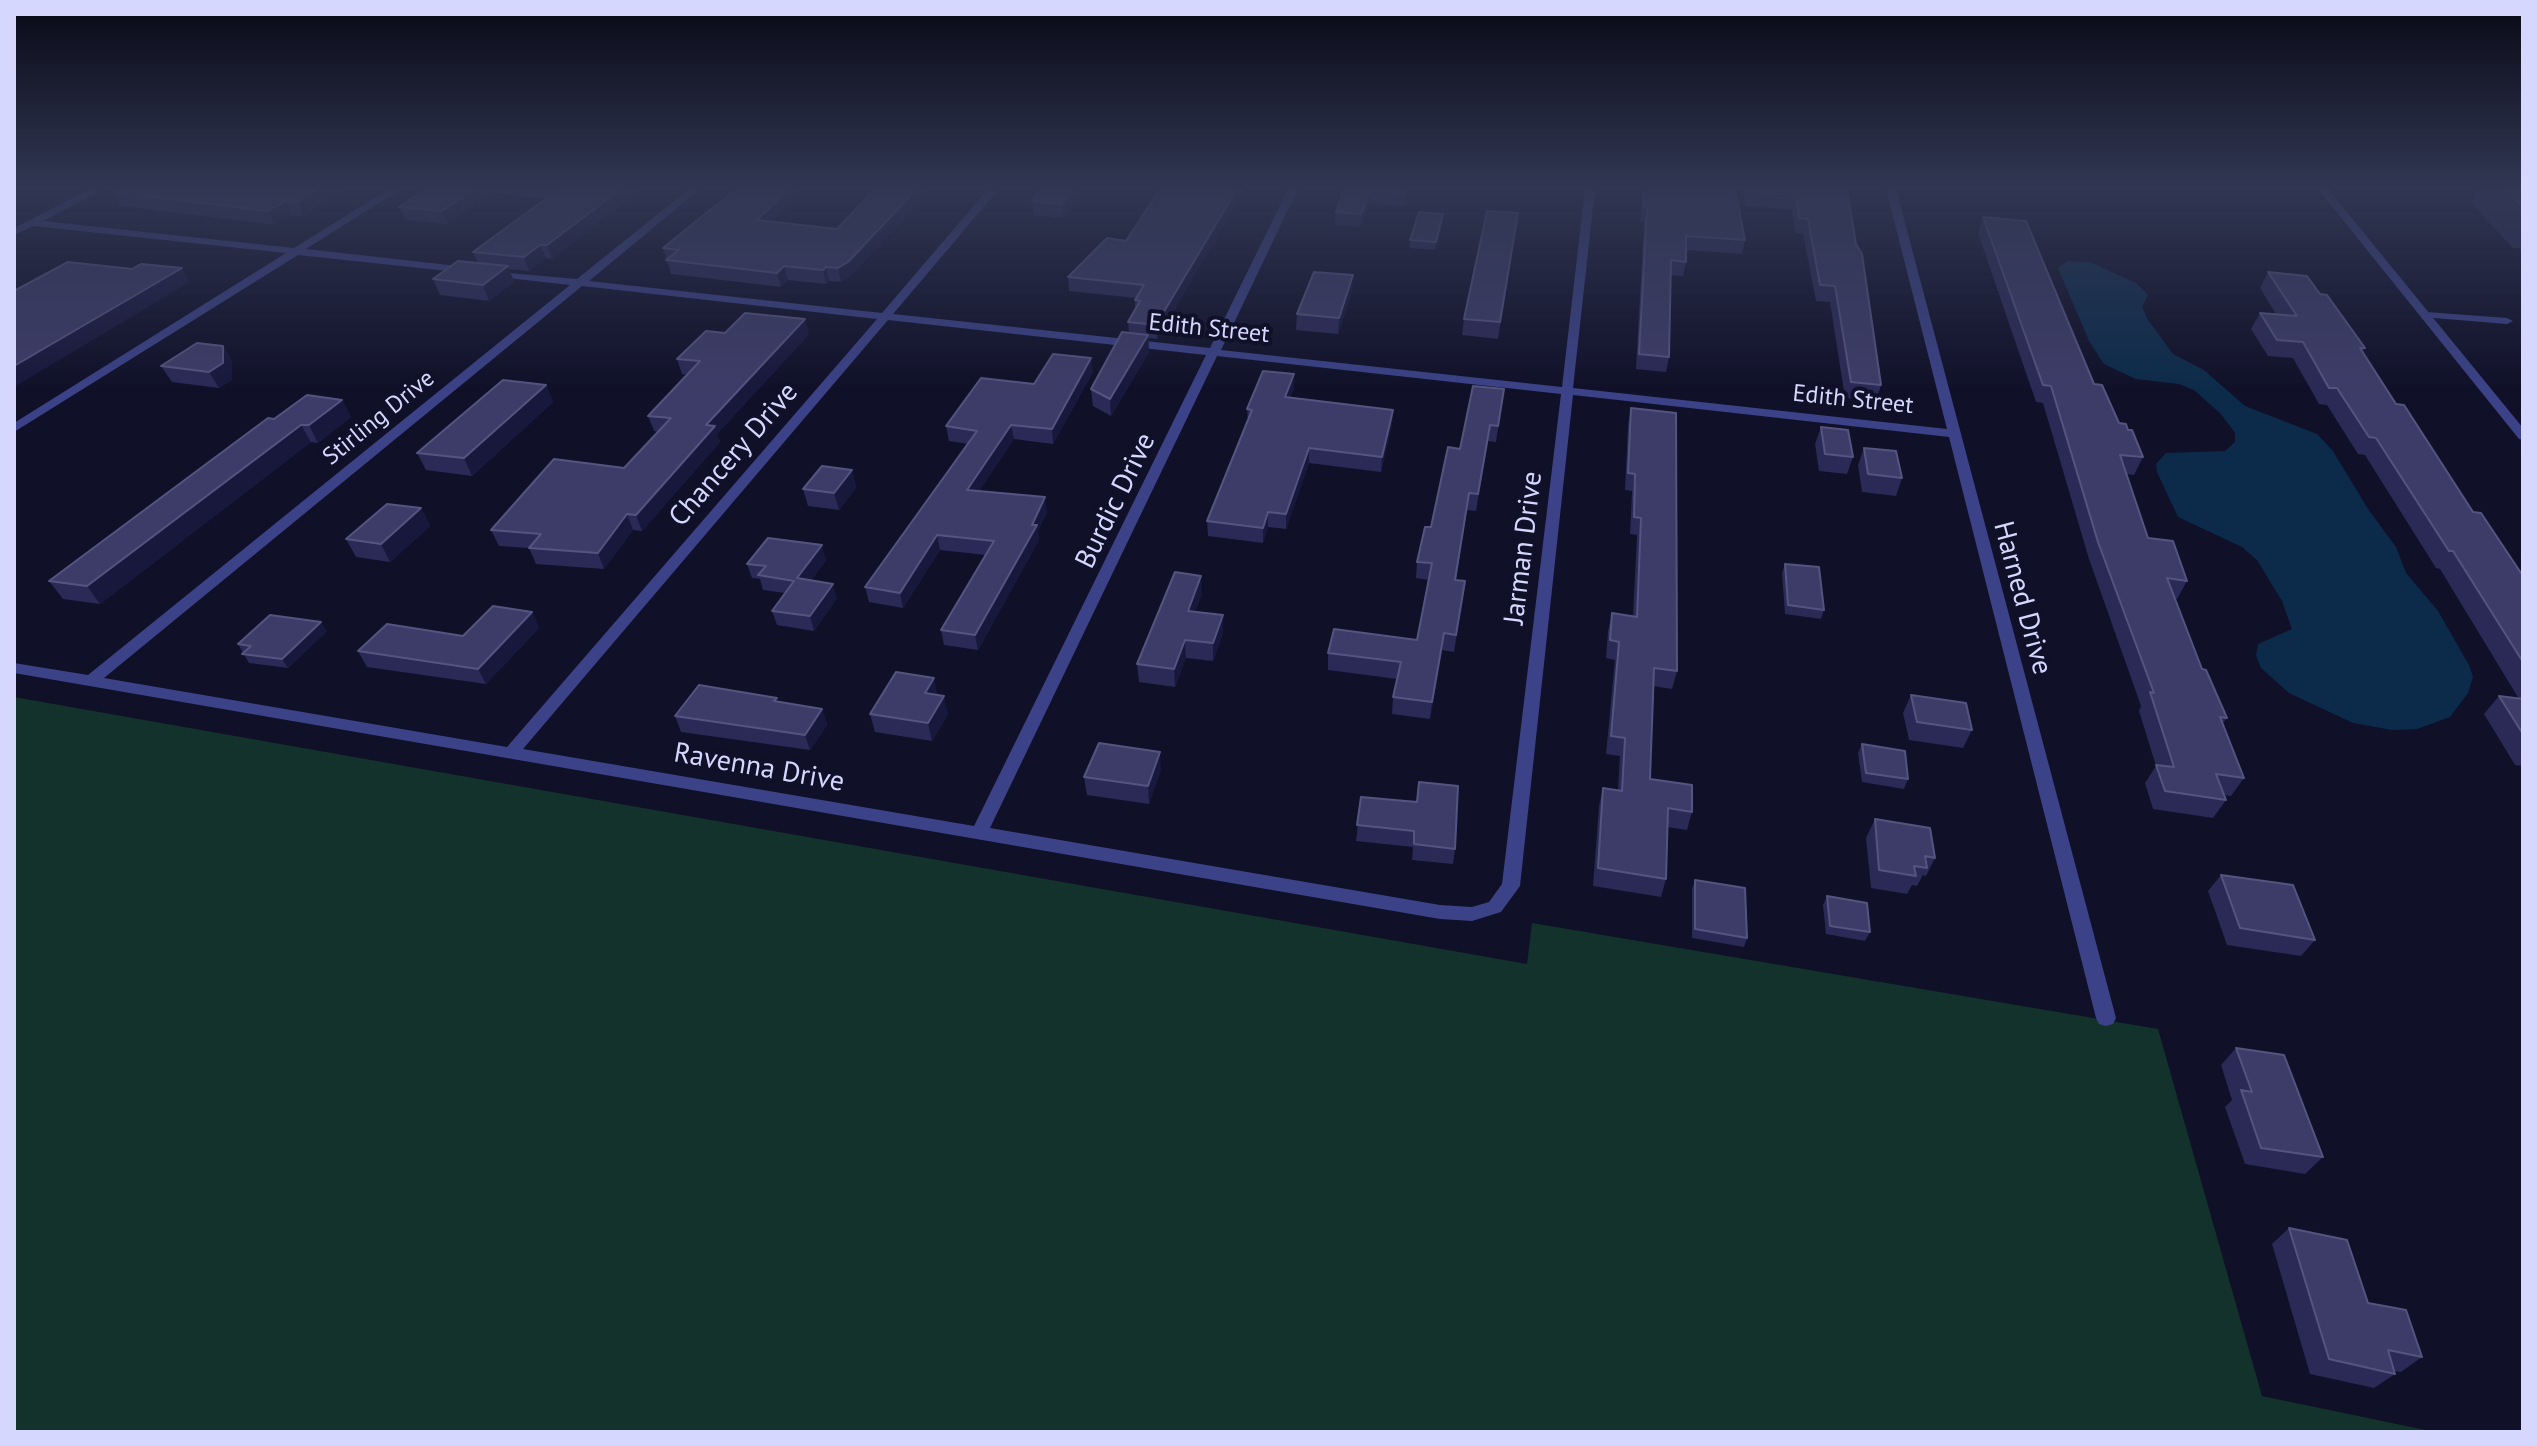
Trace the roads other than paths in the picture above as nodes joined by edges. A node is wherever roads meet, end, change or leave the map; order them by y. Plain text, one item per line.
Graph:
1 (288, 256) edge
2 (345, 256) edge
3 (612, 256) edge
4 (936, 256) edge
5 (1261, 256) edge
6 (1583, 256) edge
7 (1908, 256) edge
8 (2378, 256) edge
9 (580, 283) junction
10 (886, 315) junction
11 (2426, 315) junction
12 (2507, 321) dead end
13 (1215, 351) junction
14 (1568, 390) junction
15 (14, 428) edge
16 (1951, 433) junction
17 (2523, 436) edge
18 (14, 668) edge
19 (91, 681) junction
20 (511, 753) junction
21 (980, 832) junction
22 (1495, 907) joint
23 (2106, 1018) dead end

1 - 15 street
2 - 9 street, Edith Street
3 - 9 street, Stirling Drive
4 - 10 street, Chancery Drive
5 - 13 street, Burdic Drive
6 - 14 street, Jarman Drive
7 - 16 street, Harned Drive
8 - 11 street
9 - 10 street, Edith Street
9 - 19 street, Stirling Drive
10 - 13 street, Edith Street
10 - 20 street, Chancery Drive
11 - 12 street
11 - 17 street
13 - 14 street, Edith Street
13 - 21 street, Burdic Drive
14 - 16 street, Edith Street
14 - 22 street, Jarman Drive
16 - 23 street, Harned Drive
18 - 19 street, Ravenna Drive
19 - 20 street, Ravenna Drive
20 - 21 street, Ravenna Drive
21 - 22 street, Ravenna Drive

